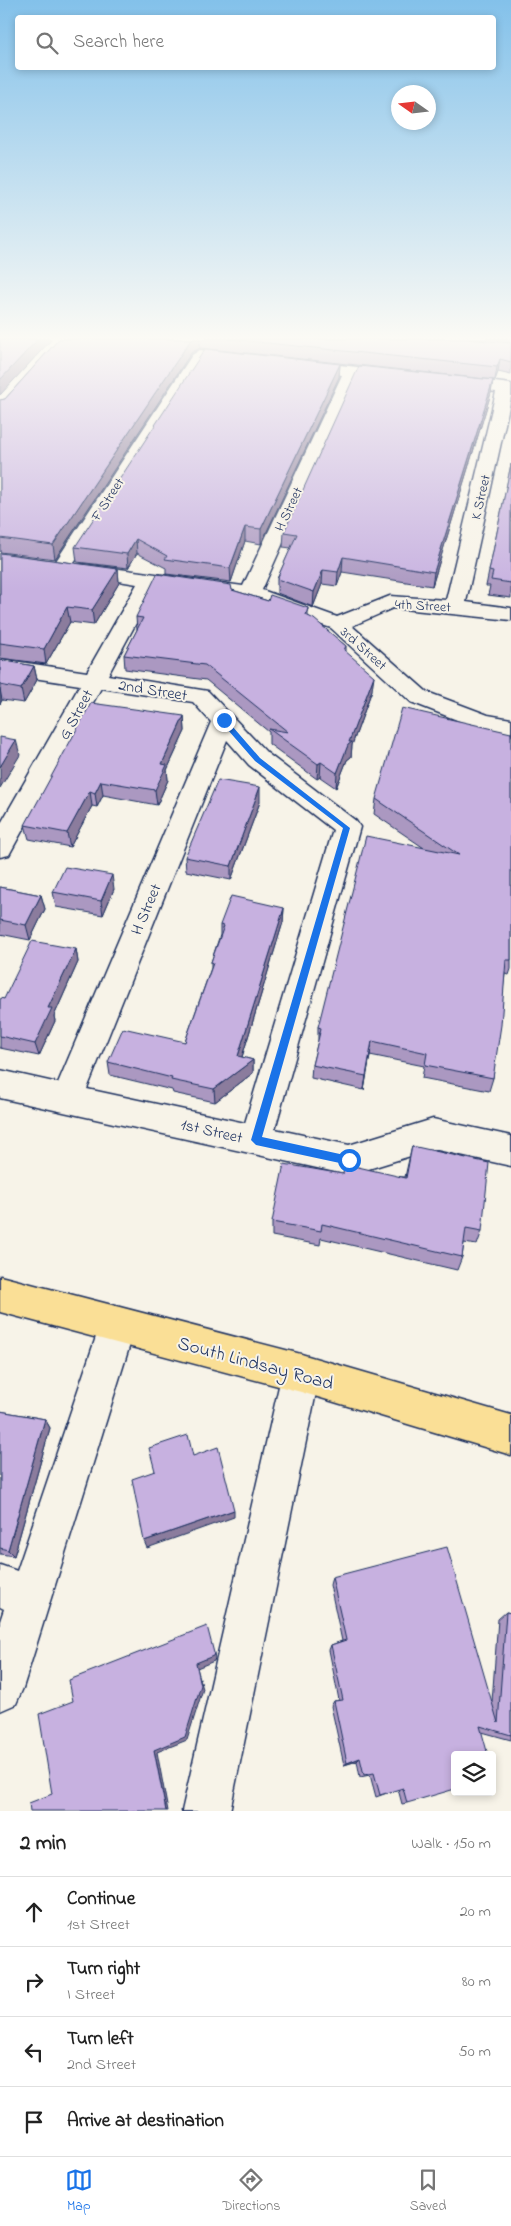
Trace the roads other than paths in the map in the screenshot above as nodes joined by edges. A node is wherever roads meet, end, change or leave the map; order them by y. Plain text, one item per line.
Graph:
1 (152, 424) edge
2 (328, 424) edge
3 (499, 424) edge
4 (53, 566) joint
5 (150, 579) junction
6 (250, 593) junction
7 (455, 607) junction
8 (511, 614) edge
9 (338, 624) junction
10 (0, 666) edge
11 (94, 679) junction
12 (224, 720) junction
13 (511, 728) edge
14 (0, 848) edge
15 (0, 1084) edge
16 (67, 1098) junction
17 (256, 1140) junction
18 (511, 1151) edge
19 (0, 1294) edge
20 (118, 1325) junction
21 (300, 1372) junction
22 (511, 1435) edge
23 (15, 1592) edge
24 (0, 1688) edge
25 (206, 1811) edge

1 - 4 lane, F Street
2 - 6 lane, H Street
3 - 7 lane, K Street
4 - 5 lane, 3rd Street
5 - 6 lane, 3rd Street
5 - 11 lane, G Street
6 - 9 lane, 3rd Street
7 - 8 lane, 4th Street
7 - 9 lane, 4th Street
9 - 13 lane, 3rd Street
10 - 11 lane, 2nd Street
11 - 12 lane, 2nd Street
11 - 14 lane, G Street
12 - 16 lane, H Street
12 - 17 lane, 2nd Street
15 - 16 lane, 1st Street
16 - 17 lane, 1st Street
17 - 18 lane, 1st Street
19 - 20 main road, South Lindsay Road
20 - 21 main road, South Lindsay Road
20 - 23 lane
21 - 22 main road, South Lindsay Road
21 - 25 lane
23 - 24 lane

